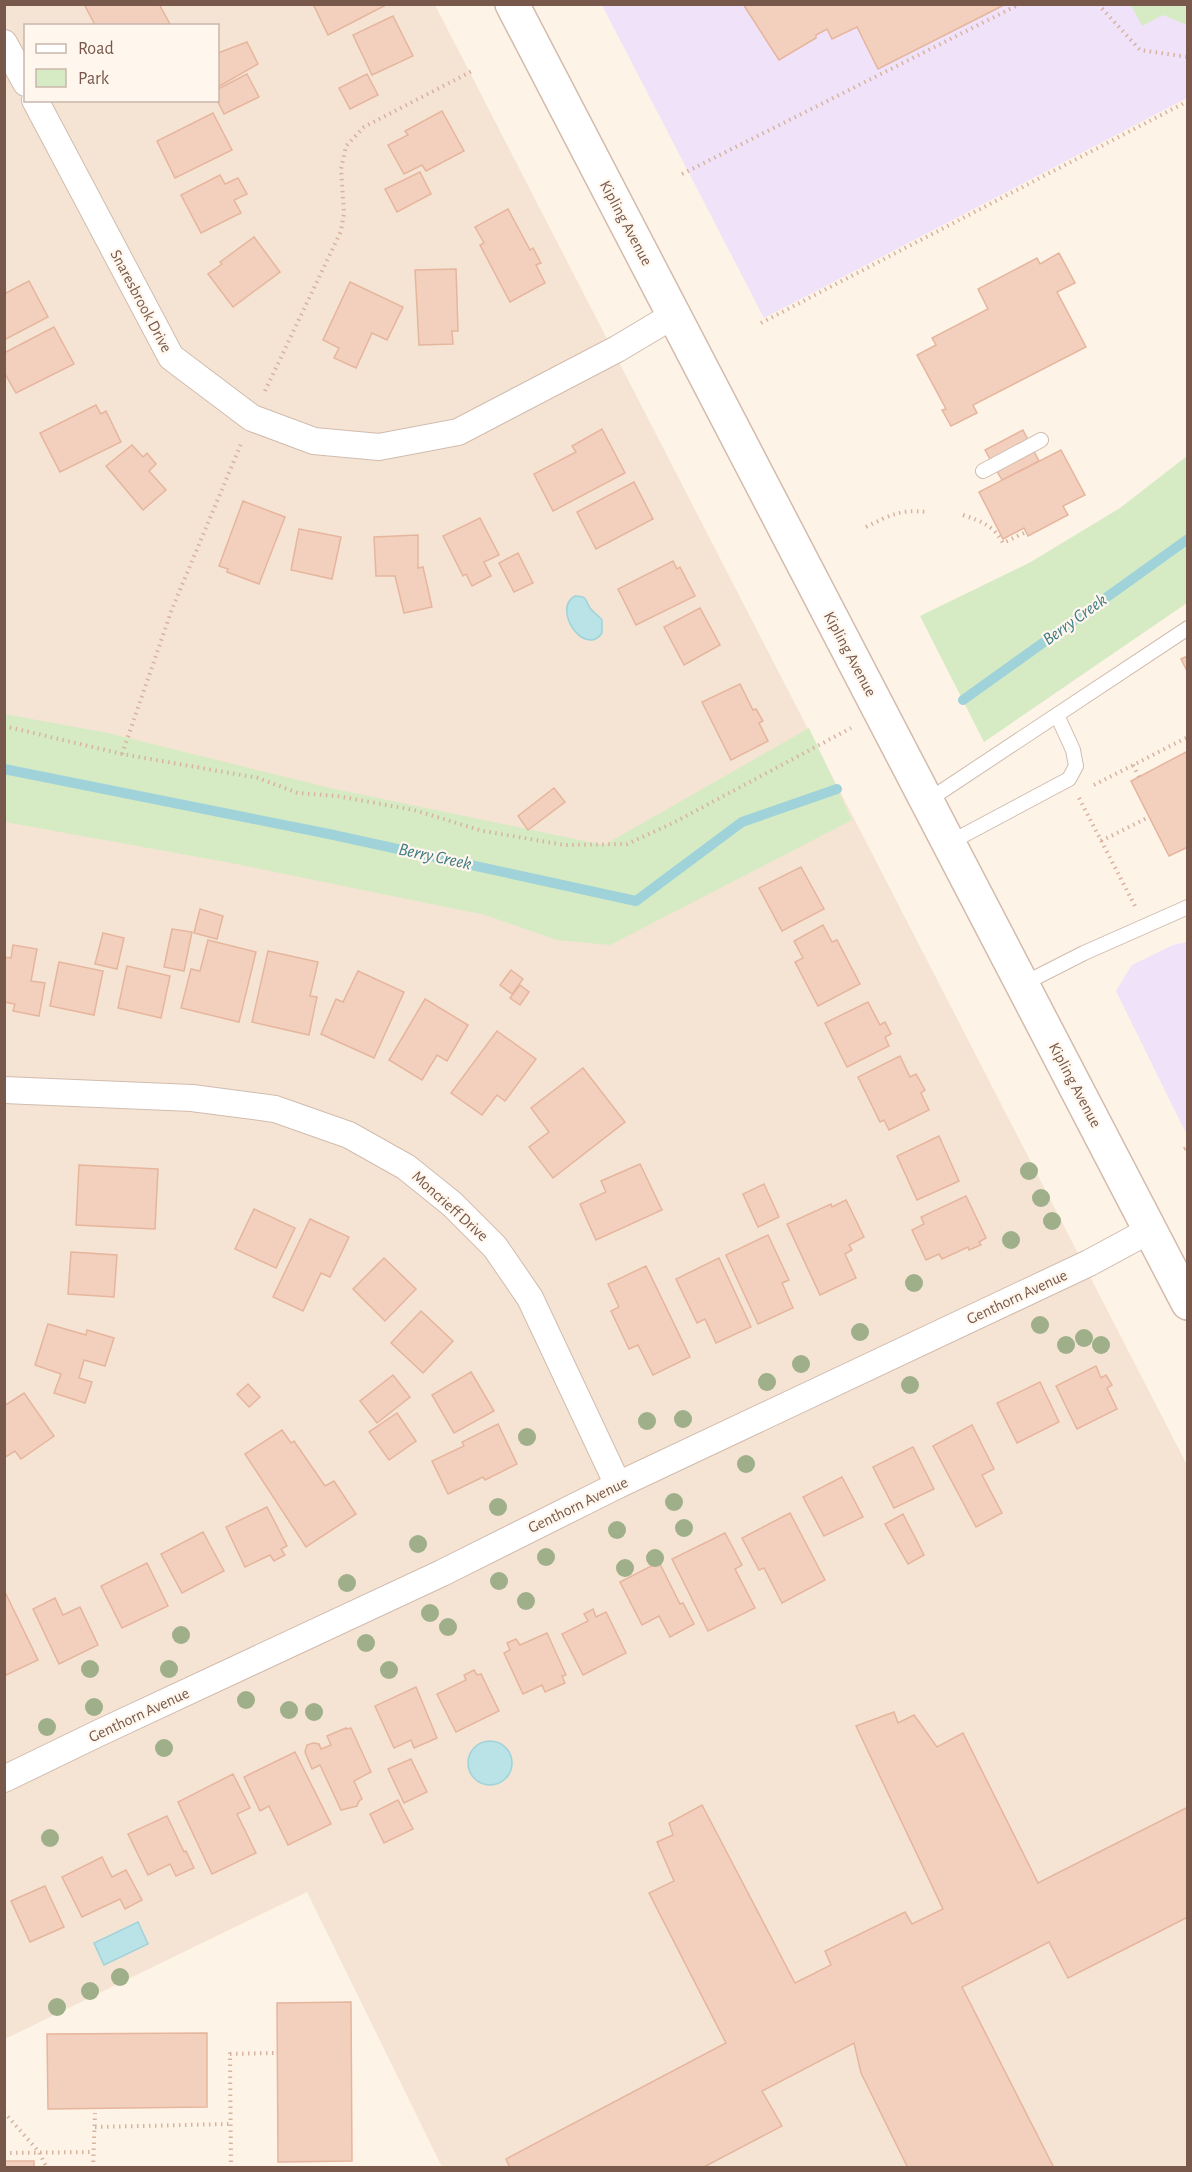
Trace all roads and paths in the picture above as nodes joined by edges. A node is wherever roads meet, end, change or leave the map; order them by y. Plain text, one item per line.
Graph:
1 (512, 4) edge
2 (1020, 4) edge
3 (1098, 4) edge
4 (4, 43) edge
5 (1188, 57) edge
6 (474, 70) dead end
7 (24, 79) edge
8 (1188, 101) edge
9 (36, 102) edge
10 (682, 174) dead end
11 (674, 315) junction
12 (761, 323) dead end
13 (252, 418) junction
14 (1041, 440) dead end
15 (983, 471) dead end
16 (927, 512) dead end
17 (963, 515) dead end
18 (866, 527) dead end
19 (1026, 532) dead end
20 (1188, 628) edge
21 (877, 705) junction
22 (1057, 715) junction
23 (4, 726) edge
24 (1188, 737) edge
25 (122, 754) junction
26 (1133, 765) junction
27 (1139, 777) dead end
28 (1069, 779) junction
29 (1077, 794) junction
30 (923, 796) junction
31 (1149, 817) dead end
32 (1101, 841) junction
33 (949, 843) junction
34 (1188, 907) edge
35 (1145, 926) junction
36 (1023, 984) junction
37 (4, 1090) edge
38 (1150, 1230) junction
39 (1188, 1303) edge
40 (618, 1485) junction
41 (4, 1779) edge
42 (275, 2053) dead end
43 (4, 2112) edge
44 (95, 2112) dead end
45 (230, 2124) junction
46 (95, 2127) junction
47 (39, 2152) junction
48 (94, 2152) junction
49 (4, 2153) edge
50 (47, 2168) edge
51 (93, 2168) edge
52 (231, 2168) edge

1 - 11 main road, Kipling Avenue
2 - 10 path
3 - 5 path
4 - 7 street
6 - 13 path
8 - 12 path
9 - 13 street, Snaresbrook Drive
11 - 13 street, Snaresbrook Drive
11 - 21 main road, Kipling Avenue
13 - 25 path
14 - 15 lane
16 - 18 path
17 - 19 path
20 - 22 lane
21 - 25 path
21 - 30 main road, Kipling Avenue
22 - 28 lane
22 - 30 lane
23 - 25 path
24 - 26 path
26 - 27 path
26 - 29 path
28 - 29 path
28 - 33 lane
29 - 32 path
30 - 33 main road, Kipling Avenue
31 - 32 path
32 - 35 path
33 - 36 main road, Kipling Avenue
34 - 35 lane
35 - 36 lane
36 - 38 main road, Kipling Avenue
37 - 40 street, Moncrieff Drive
38 - 39 main road, Kipling Avenue
38 - 40 street, Genthorn Avenue
40 - 41 street, Genthorn Avenue
42 - 45 path
43 - 47 path
44 - 46 path
45 - 46 path
45 - 52 path
46 - 48 path
47 - 48 path
47 - 49 path
47 - 50 path
48 - 51 path

